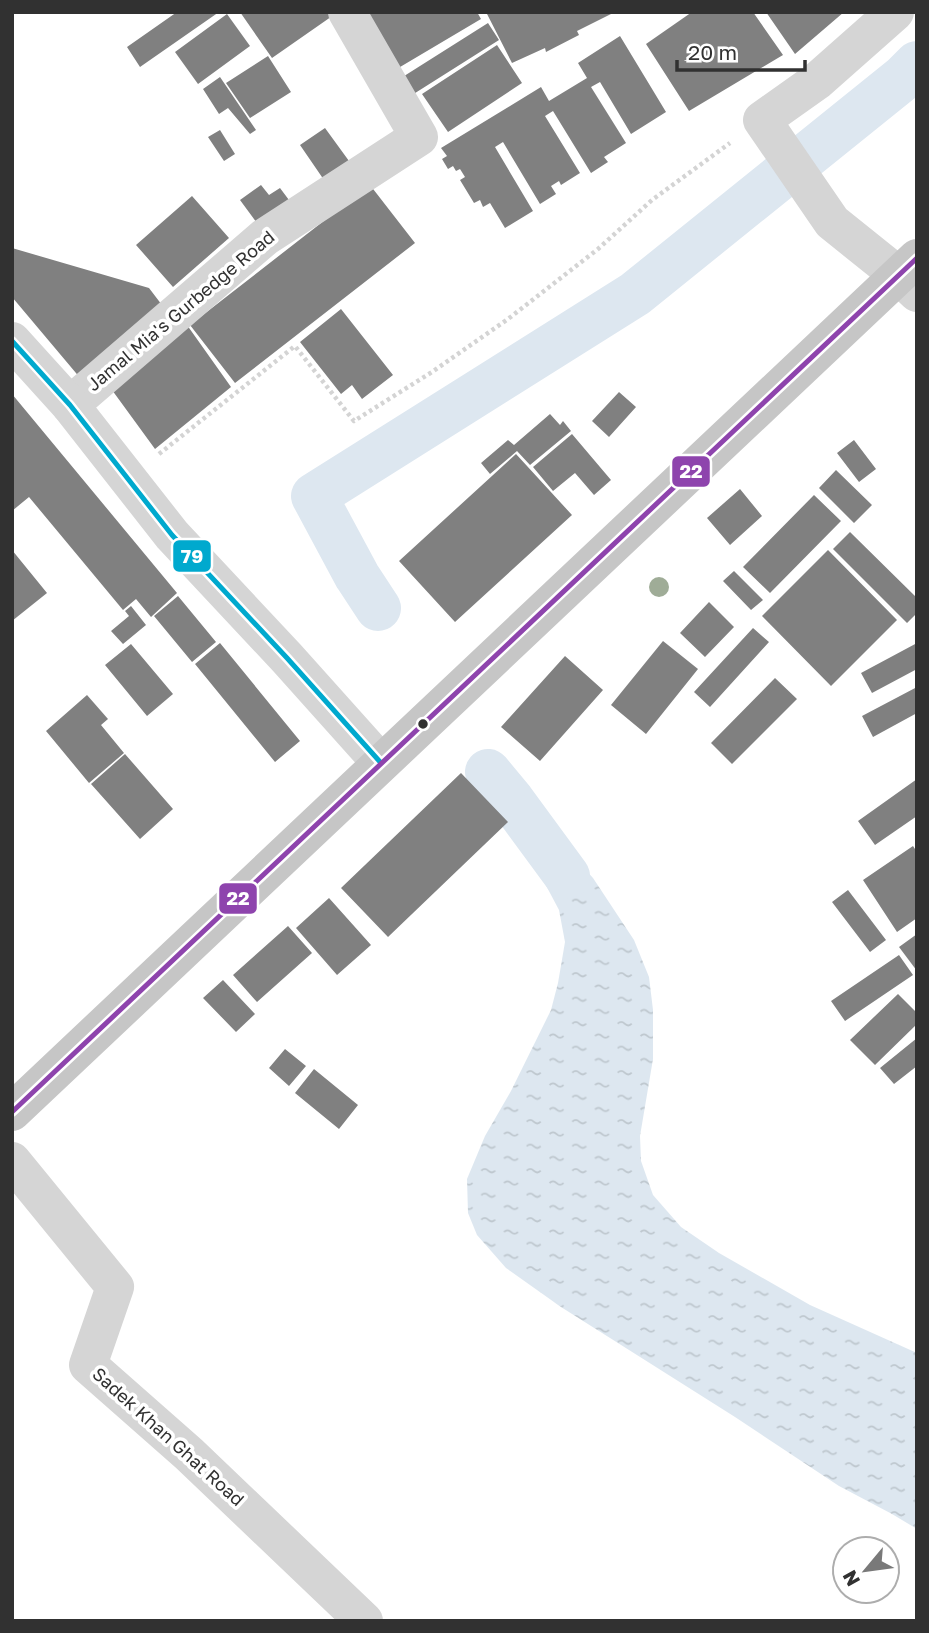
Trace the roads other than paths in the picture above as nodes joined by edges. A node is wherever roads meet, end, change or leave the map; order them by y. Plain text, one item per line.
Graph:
1 (347, 12) edge
2 (895, 12) edge
3 (910, 275) edge
4 (12, 341) edge
5 (71, 405) junction
6 (382, 763) junction
7 (12, 1111) edge
8 (12, 1161) edge
9 (364, 1621) edge

1 - 5 street, Jamal Mia's Gurbedge Road
2 - 3 street
3 - 6 highway
4 - 5 street
5 - 6 street
6 - 7 highway
8 - 9 street, Sadek Khan Ghat Road

